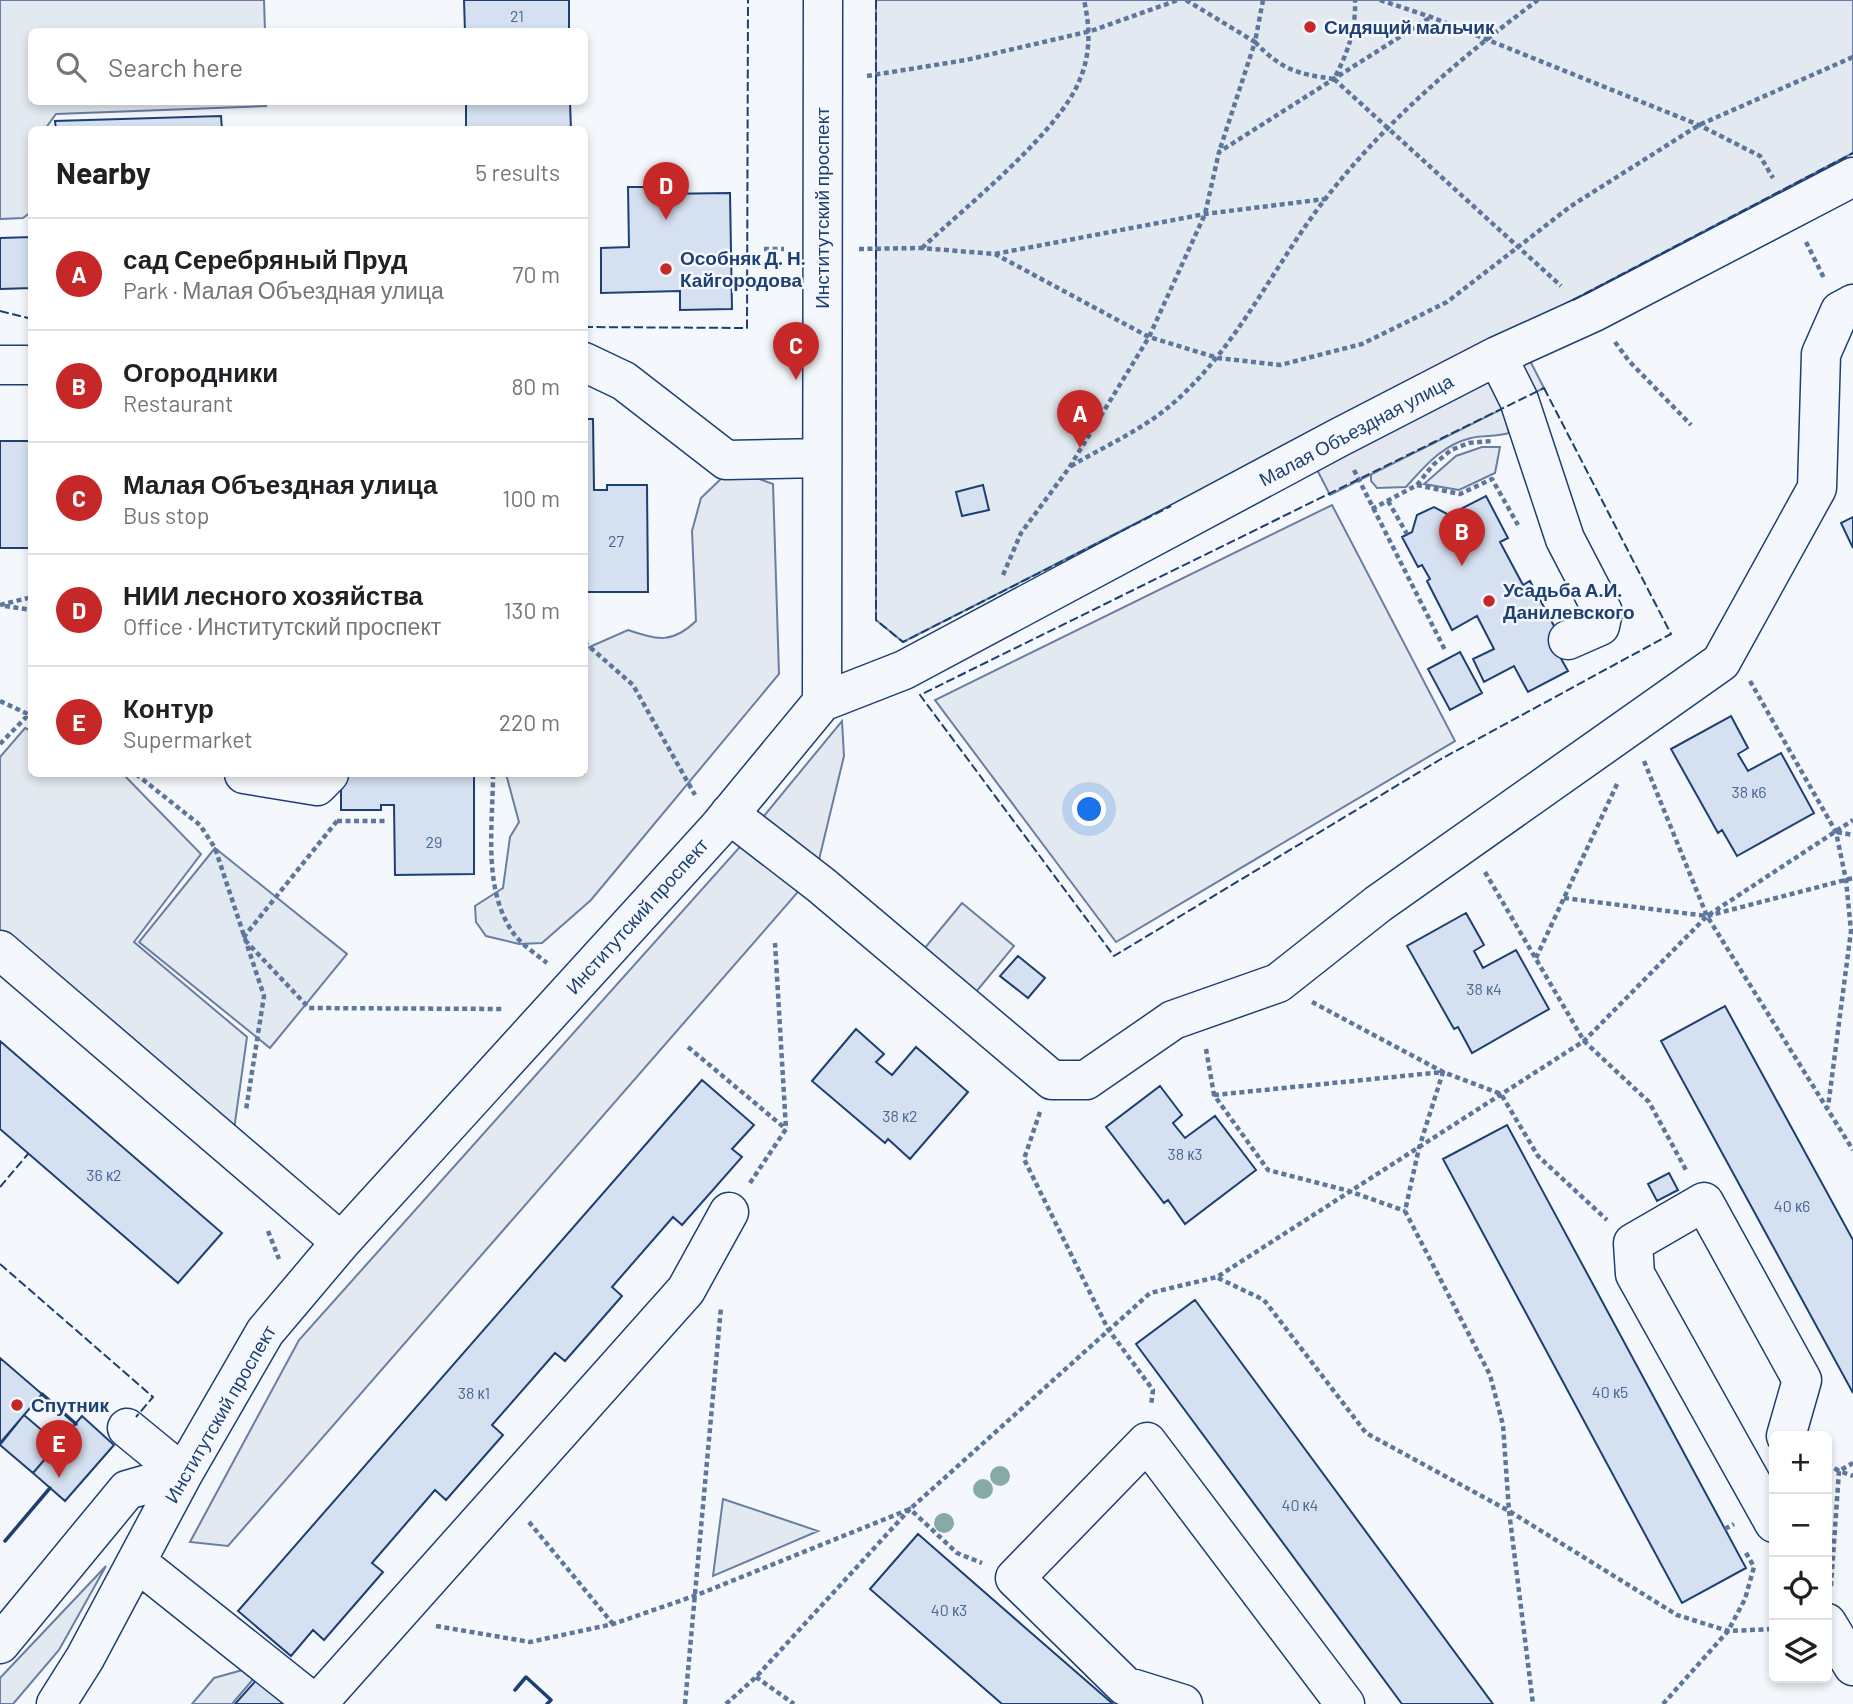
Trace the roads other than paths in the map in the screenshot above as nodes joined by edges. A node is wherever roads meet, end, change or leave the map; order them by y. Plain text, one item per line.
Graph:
1 (823, 0) edge
2 (1853, 177) edge
3 (1846, 308) edge
4 (1497, 356) junction
5 (588, 364) edge
6 (0, 365) edge
7 (28, 365) edge
8 (821, 458) junction
9 (1568, 640) dead end
10 (822, 702) junction
11 (262, 777) edge
12 (326, 777) edge
13 (723, 821) junction
14 (0, 950) edge
15 (729, 1212) road end
16 (341, 1242) junction
17 (127, 1428) dead end
18 (1787, 1431) edge
19 (183, 1474) junction
20 (1769, 1497) edge
21 (138, 1563) junction
22 (1832, 1631) edge
23 (0, 1644) edge
24 (1853, 1666) edge
25 (1327, 1698) edge
26 (56, 1704) edge
27 (316, 1704) edge
28 (1183, 1704) edge

1 - 8 street, Институтский проспект
2 - 4 street, Малая Объездная улица
3 - 13 street
4 - 9 street
4 - 10 street, Малая Объездная улица
5 - 8 street
6 - 7 street
8 - 10 street, Институтский проспект
10 - 13 street, Институтский проспект
11 - 12 street
13 - 16 street, Институтский проспект
14 - 16 street
15 - 27 street
16 - 19 street, Институтский проспект
17 - 19 street
18 - 20 street
19 - 21 street, Институтский проспект
19 - 23 street
21 - 26 street, Институтский проспект
21 - 27 street
22 - 24 street
25 - 28 street

